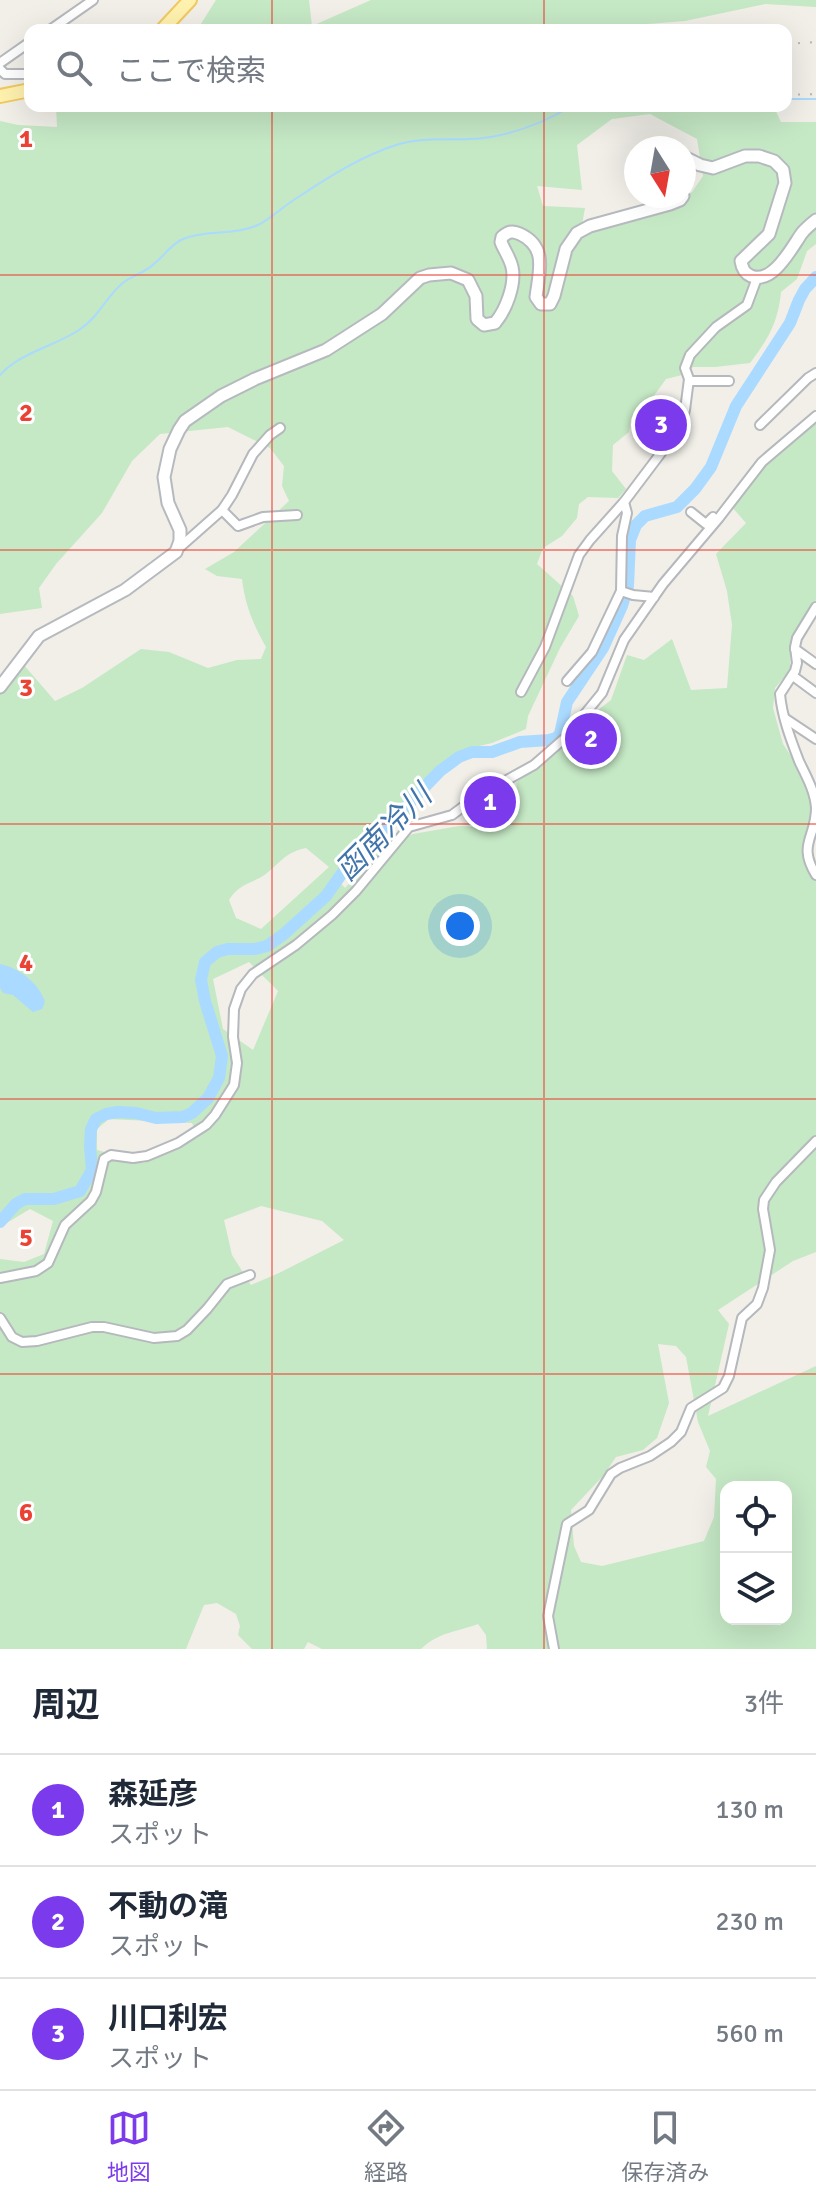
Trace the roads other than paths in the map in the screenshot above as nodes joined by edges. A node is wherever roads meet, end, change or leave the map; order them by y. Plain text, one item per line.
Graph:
1 (93, 0) edge
2 (190, 0) edge
3 (59, 24) edge
4 (168, 24) edge
5 (24, 46) edge
6 (0, 63) edge
7 (0, 69) edge
8 (24, 74) edge
9 (24, 91) edge
10 (0, 96) edge
11 (696, 163) edge
12 (655, 208) edge
13 (816, 220) edge
14 (757, 278) junction
15 (816, 373) edge
16 (689, 381) junction
17 (729, 381) dead end
18 (663, 409) dead end
19 (816, 416) edge
20 (681, 423) junction
21 (760, 425) dead end
22 (280, 428) dead end
23 (624, 502) junction
24 (222, 510) junction
25 (691, 512) dead end
26 (297, 515) dead end
27 (718, 519) junction
28 (176, 552) junction
29 (621, 591) junction
30 (654, 597) junction
31 (816, 607) edge
32 (795, 649) junction
33 (816, 664) edge
34 (793, 676) junction
35 (567, 681) dead end
36 (0, 687) edge
37 (521, 692) dead end
38 (816, 693) edge
39 (785, 719) junction
40 (816, 739) edge
41 (813, 784) edge
42 (816, 875) edge
43 (816, 1141) edge
44 (250, 1275) dead end
45 (0, 1278) edge
46 (0, 1318) edge
47 (554, 1649) edge

1 - 3 street
2 - 4 main road
5 - 6 street
7 - 8 street
9 - 10 main road
11 - 14 street
12 - 28 street
13 - 14 street
14 - 16 street
15 - 21 street
16 - 17 street
16 - 20 street
18 - 20 street
19 - 27 street
20 - 23 street
22 - 24 street
23 - 29 street
23 - 37 street
24 - 26 street
24 - 28 street
25 - 27 street
27 - 30 street
28 - 36 street
29 - 30 street
29 - 35 street
30 - 45 street
31 - 32 street
32 - 33 street
32 - 34 street
34 - 38 street
34 - 39 street
39 - 40 street
39 - 41 street
41 - 42 street
43 - 47 street
44 - 46 street

